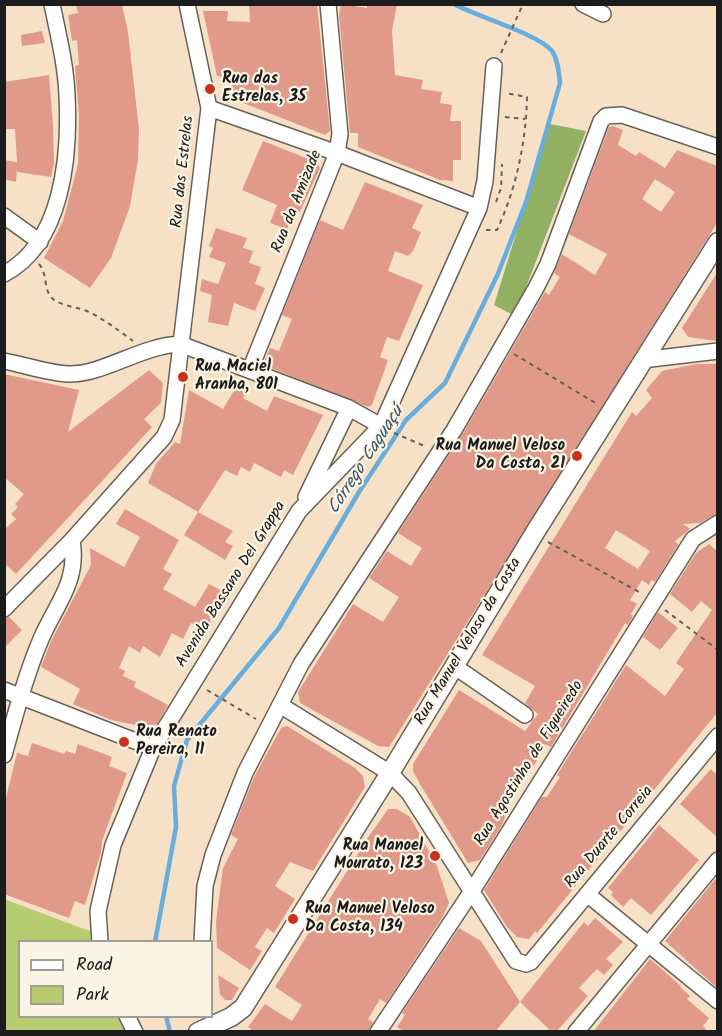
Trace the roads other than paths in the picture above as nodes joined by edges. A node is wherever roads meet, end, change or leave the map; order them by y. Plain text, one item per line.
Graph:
1 (51, 4) edge
2 (187, 4) edge
3 (328, 4) edge
4 (584, 4) edge
5 (603, 14) dead end
6 (494, 66) dead end
7 (209, 108) junction
8 (717, 147) edge
9 (338, 153) junction
10 (480, 208) junction
11 (4, 216) edge
12 (40, 242) junction
13 (717, 242) edge
14 (4, 274) edge
15 (180, 344) junction
16 (717, 351) edge
17 (642, 360) junction
18 (4, 361) edge
19 (250, 370) junction
20 (349, 408) junction
21 (384, 428) junction
22 (299, 511) junction
23 (717, 523) edge
24 (72, 540) junction
25 (4, 609) edge
26 (454, 666) junction
27 (4, 690) edge
28 (20, 696) junction
29 (280, 705) junction
30 (525, 715) dead end
31 (717, 736) edge
32 (153, 748) junction
33 (4, 755) edge
34 (390, 773) junction
35 (717, 860) edge
36 (472, 891) junction
37 (587, 894) junction
38 (100, 940) edge
39 (202, 940) edge
40 (649, 945) junction
41 (717, 1001) edge
42 (128, 1018) edge
43 (204, 1028) edge
44 (135, 1032) edge
45 (378, 1032) edge
46 (576, 1032) edge

1 - 12 street
2 - 7 street, Rua das Estrelas
3 - 9 street, Rua da Amizade
4 - 5 street
6 - 10 street, Avenida Bassano Del Grappa
7 - 9 street
7 - 15 street, Rua das Estrelas
8 - 29 street
9 - 10 street
9 - 19 street, Rua da Amizade
10 - 21 street, Avenida Bassano Del Grappa
11 - 12 street
12 - 14 street
13 - 17 main road, Rua Manuel Veloso da Costa
15 - 18 street
15 - 19 street
15 - 24 street, Rua das Estrelas
16 - 17 street
17 - 26 main road, Rua Manuel Veloso da Costa
19 - 20 street
20 - 21 street
20 - 22 street
21 - 22 street, Avenida Bassano Del Grappa
22 - 32 street, Avenida Bassano Del Grappa
23 - 36 street, Rua Agostinho de Figueiredo
24 - 25 street, Rua das Estrelas
24 - 28 street
26 - 30 street
26 - 34 main road, Rua Manuel Veloso da Costa
27 - 28 street
28 - 32 street
28 - 33 street
29 - 34 street
29 - 39 street
31 - 37 street, Rua Duarte Correia
32 - 38 street, Avenida Bassano Del Grappa
34 - 36 street
34 - 43 main road, Rua Manuel Veloso da Costa
35 - 40 street
36 - 37 street, Rua Duarte Correia
36 - 45 street, Rua Agostinho de Figueiredo
37 - 40 street
40 - 41 street
40 - 46 street
42 - 44 street

